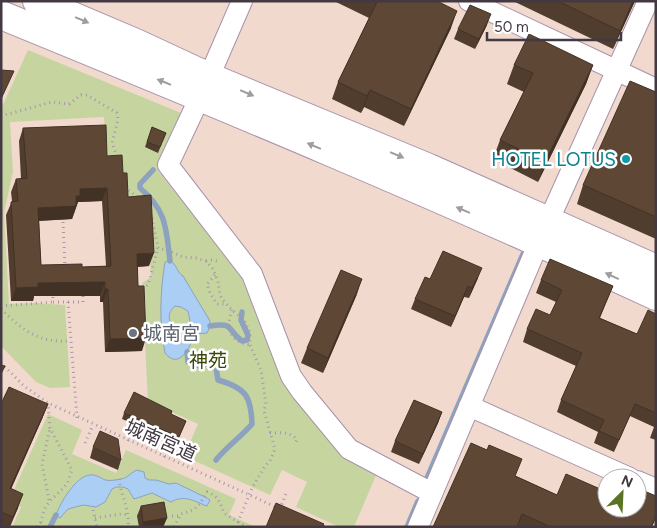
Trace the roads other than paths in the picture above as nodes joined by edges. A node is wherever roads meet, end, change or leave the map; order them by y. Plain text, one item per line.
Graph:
1 (37, 1) edge
2 (242, 1) edge
3 (469, 1) edge
4 (648, 1) edge
5 (1, 15) edge
6 (617, 70) junction
7 (205, 87) junction
8 (656, 89) edge
9 (543, 232) junction
10 (656, 269) edge
11 (656, 296) edge
12 (469, 406) junction
13 (608, 468) edge
14 (432, 493) junction
15 (418, 527) edge

1 -> 7 street
2 - 7 street
3 - 6 street
4 - 6 street
7 -> 5 street
6 - 8 street
6 - 9 street
7 - 9 street
7 - 14 street
9 - 10 street
11 -> 9 street
9 - 12 street
12 - 13 street
12 - 14 street
14 - 15 street

